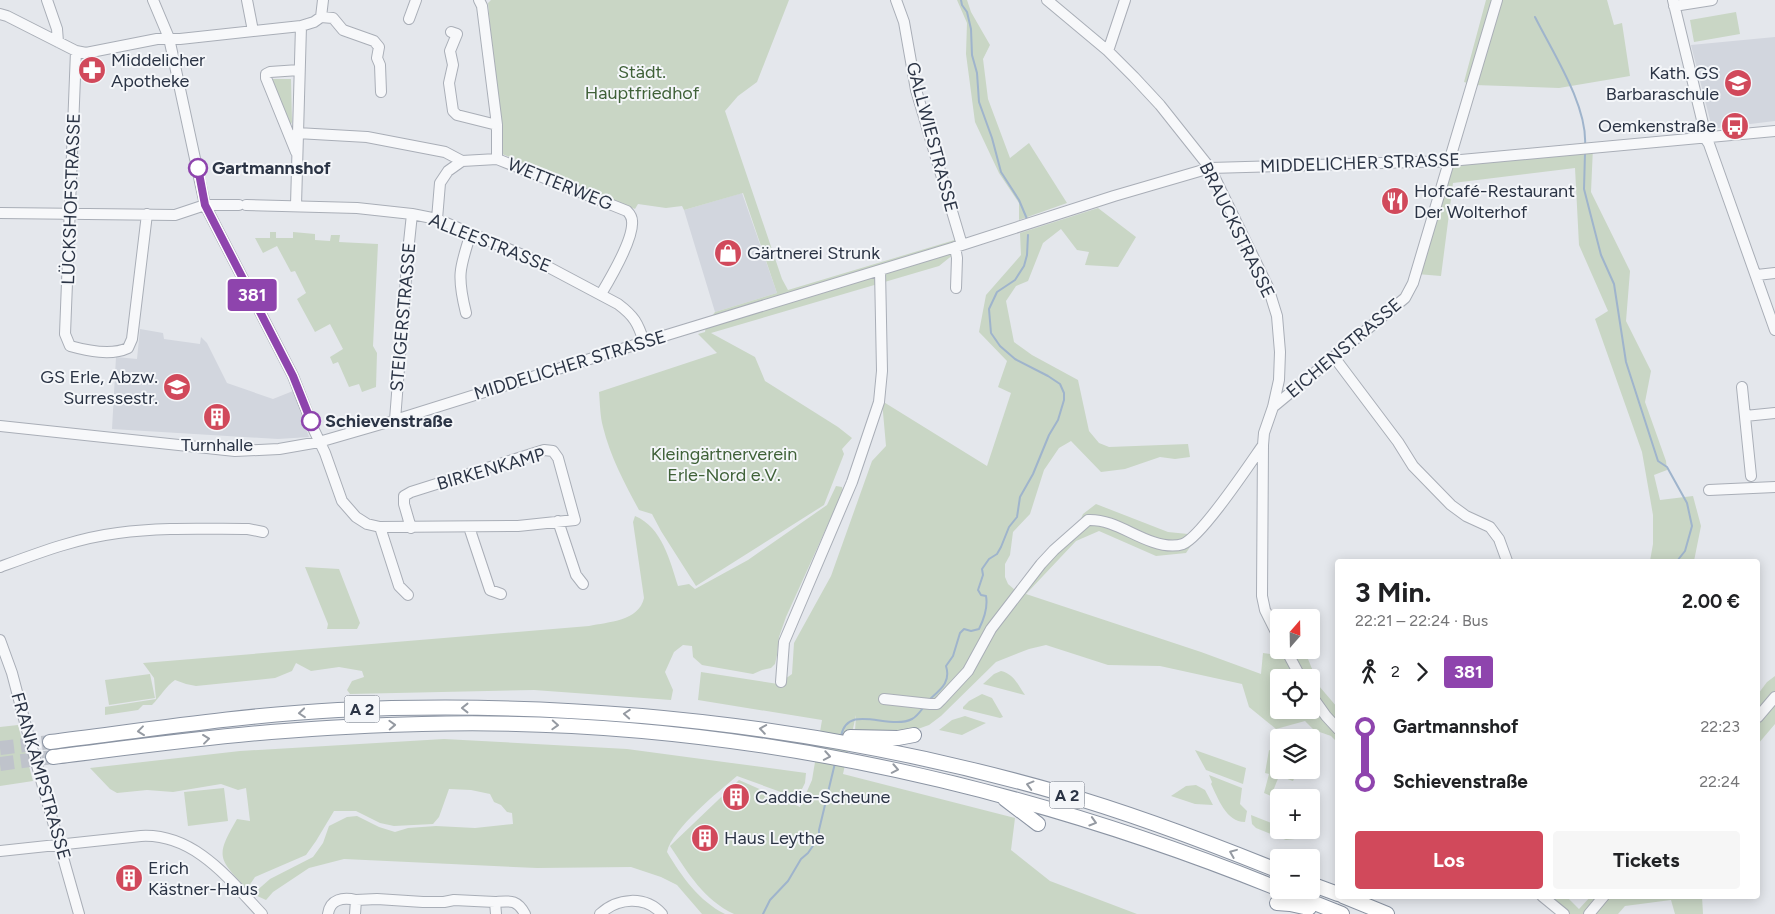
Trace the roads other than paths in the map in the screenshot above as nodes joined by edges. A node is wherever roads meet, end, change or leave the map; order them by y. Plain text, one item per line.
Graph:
1 (47, 0) edge
2 (153, 0) edge
3 (247, 0) edge
4 (323, 0) edge
5 (416, 0) edge
6 (479, 0) edge
7 (896, 0) edge
8 (1047, 0) edge
9 (1125, 0) edge
10 (1497, 0) edge
11 (1712, 0) edge
12 (1674, 3) edge
13 (0, 14) edge
14 (321, 17) junction
15 (409, 19) dead end
16 (300, 26) junction
17 (253, 31) junction
18 (451, 32) dead end
19 (168, 38) junction
20 (58, 42) junction
21 (76, 51) junction
22 (1108, 51) junction
23 (299, 70) junction
24 (381, 92) dead end
25 (497, 125) junction
26 (1775, 131) edge
27 (298, 133) junction
28 (1705, 138) junction
29 (297, 156) junction
30 (497, 159) junction
31 (1450, 161) junction
32 (462, 162) junction
33 (1210, 168) junction
34 (205, 205) junction
35 (296, 205) junction
36 (0, 213) edge
37 (71, 213) junction
38 (147, 214) junction
39 (412, 214) junction
40 (437, 219) junction
41 (470, 234) junction
42 (959, 246) junction
43 (880, 270) junction
44 (1775, 273) edge
45 (1756, 274) junction
46 (956, 288) dead end
47 (601, 294) junction
48 (466, 313) dead end
49 (1775, 330) edge
50 (644, 342) junction
51 (1334, 357) junction
52 (1742, 387) dead end
53 (1273, 407) junction
54 (1775, 413) edge
55 (1745, 416) junction
56 (395, 420) junction
57 (0, 426) edge
58 (319, 442) junction
59 (1263, 445) junction
60 (1751, 476) dead end
61 (1775, 487) edge
62 (1709, 490) dead end
63 (558, 521) junction
64 (380, 527) junction
65 (469, 527) junction
66 (411, 528) junction
67 (263, 532) dead end
68 (1506, 559) edge
69 (0, 567) edge
70 (583, 584) dead end
71 (501, 594) dead end
72 (408, 595) dead end
73 (1270, 620) edge
74 (0, 640) edge
75 (781, 682) dead end
76 (1775, 697) edge
77 (884, 699) dead end
78 (1320, 708) edge
79 (1760, 715) edge
80 (1335, 726) edge
81 (914, 735) dead end
82 (850, 741) junction
83 (50, 742) tunnel mouth
84 (53, 757) tunnel mouth
85 (996, 793) junction
86 (1038, 824) dead end
87 (60, 844) junction
88 (0, 851) edge
89 (1270, 868) edge
90 (1270, 885) edge
91 (1320, 887) edge
92 (1335, 893) edge
93 (1283, 899) edge
94 (1350, 899) edge
95 (1546, 899) edge
96 (1602, 899) edge
97 (356, 900) junction
98 (495, 902) junction
99 (79, 914) edge
100 (262, 914) edge
101 (328, 914) edge
102 (355, 914) edge
103 (496, 914) edge
104 (525, 914) edge
105 (600, 914) edge
106 (662, 914) edge
107 (1340, 914) edge
108 (1387, 914) edge
109 (1564, 914) edge
110 (1589, 914) edge

1 - 20 street
2 - 19 street
3 - 17 street
4 - 14 street
5 - 15 street
6 - 25 street
7 - 42 street, GALLWIESTRASSE
8 - 22 street, BRAUCKSTRASSE
9 - 22 street
10 - 31 street, EICHENSTRASSE
11 - 12 street
12 - 28 street
13 - 20 street
14 - 16 street
14 - 24 street
16 - 17 street
16 - 23 street
17 - 19 street
18 - 25 street
19 - 21 street
19 - 34 street
20 - 21 street
21 - 37 street, LÜCKSHOFSTRASSE
22 - 33 street, BRAUCKSTRASSE
23 - 27 street
23 - 29 street
25 - 30 street
26 - 28 street, MIDDELICHER STRASSE
27 - 29 street
27 - 32 street
28 - 31 street, MIDDELICHER STRASSE
28 - 45 street
29 - 35 street
30 - 32 street, WETTERWEG
30 - 47 street, WETTERWEG
31 - 33 street, MIDDELICHER STRASSE
31 - 51 street, EICHENSTRASSE
32 - 40 street
33 - 42 street, MIDDELICHER STRASSE
33 - 53 street, BRAUCKSTRASSE
34 - 35 street, ALLEESTRASSE
34 - 38 street
34 - 58 street
35 - 39 street, ALLEESTRASSE
36 - 37 street
37 - 38 street
37 - 38 street, LÜCKSHOFSTRASSE
39 - 40 street, ALLEESTRASSE
39 - 56 street, STEIGERSTRASSE
40 - 41 street, ALLEESTRASSE
41 - 47 street, ALLEESTRASSE
41 - 48 street
42 - 43 street, MIDDELICHER STRASSE
42 - 46 street
43 - 50 street, MIDDELICHER STRASSE
43 - 75 street
44 - 45 street
45 - 49 street
47 - 50 street, ALLEESTRASSE
50 - 56 street, MIDDELICHER STRASSE
51 - 53 street, EICHENSTRASSE
51 - 68 street
52 - 55 street
53 - 59 street, BRAUCKSTRASSE
54 - 55 street
55 - 60 street
56 - 58 street, MIDDELICHER STRASSE
57 - 58 street, MIDDELICHER STRASSE
58 - 64 street, BIRKENKAMP
59 - 73 street, BRAUCKSTRASSE
59 - 77 street
61 - 62 street
63 - 65 street, BIRKENKAMP
63 - 66 street, BIRKENKAMP
63 - 70 street
64 - 66 street, BIRKENKAMP
64 - 72 street
65 - 66 street, BIRKENKAMP
65 - 71 street
67 - 69 street
74 - 87 street, FRANKAMPSTRASSE
76 - 79 street
78 - 80 street
81 - 82 highway
82 -> 83 highway, A 2
89 -> 82 highway, A 2
84 -> 85 highway, A 2
85 - 86 highway
85 -> 90 highway, A 2
87 - 88 street
87 - 99 street, FRANKAMPSTRASSE
87 - 100 street
91 - 92 highway
93 - 107 highway
94 - 108 highway
95 - 109 street
96 - 110 street
97 - 98 street
97 - 101 street
97 - 102 street
98 - 103 street
98 - 104 street
105 - 106 street

